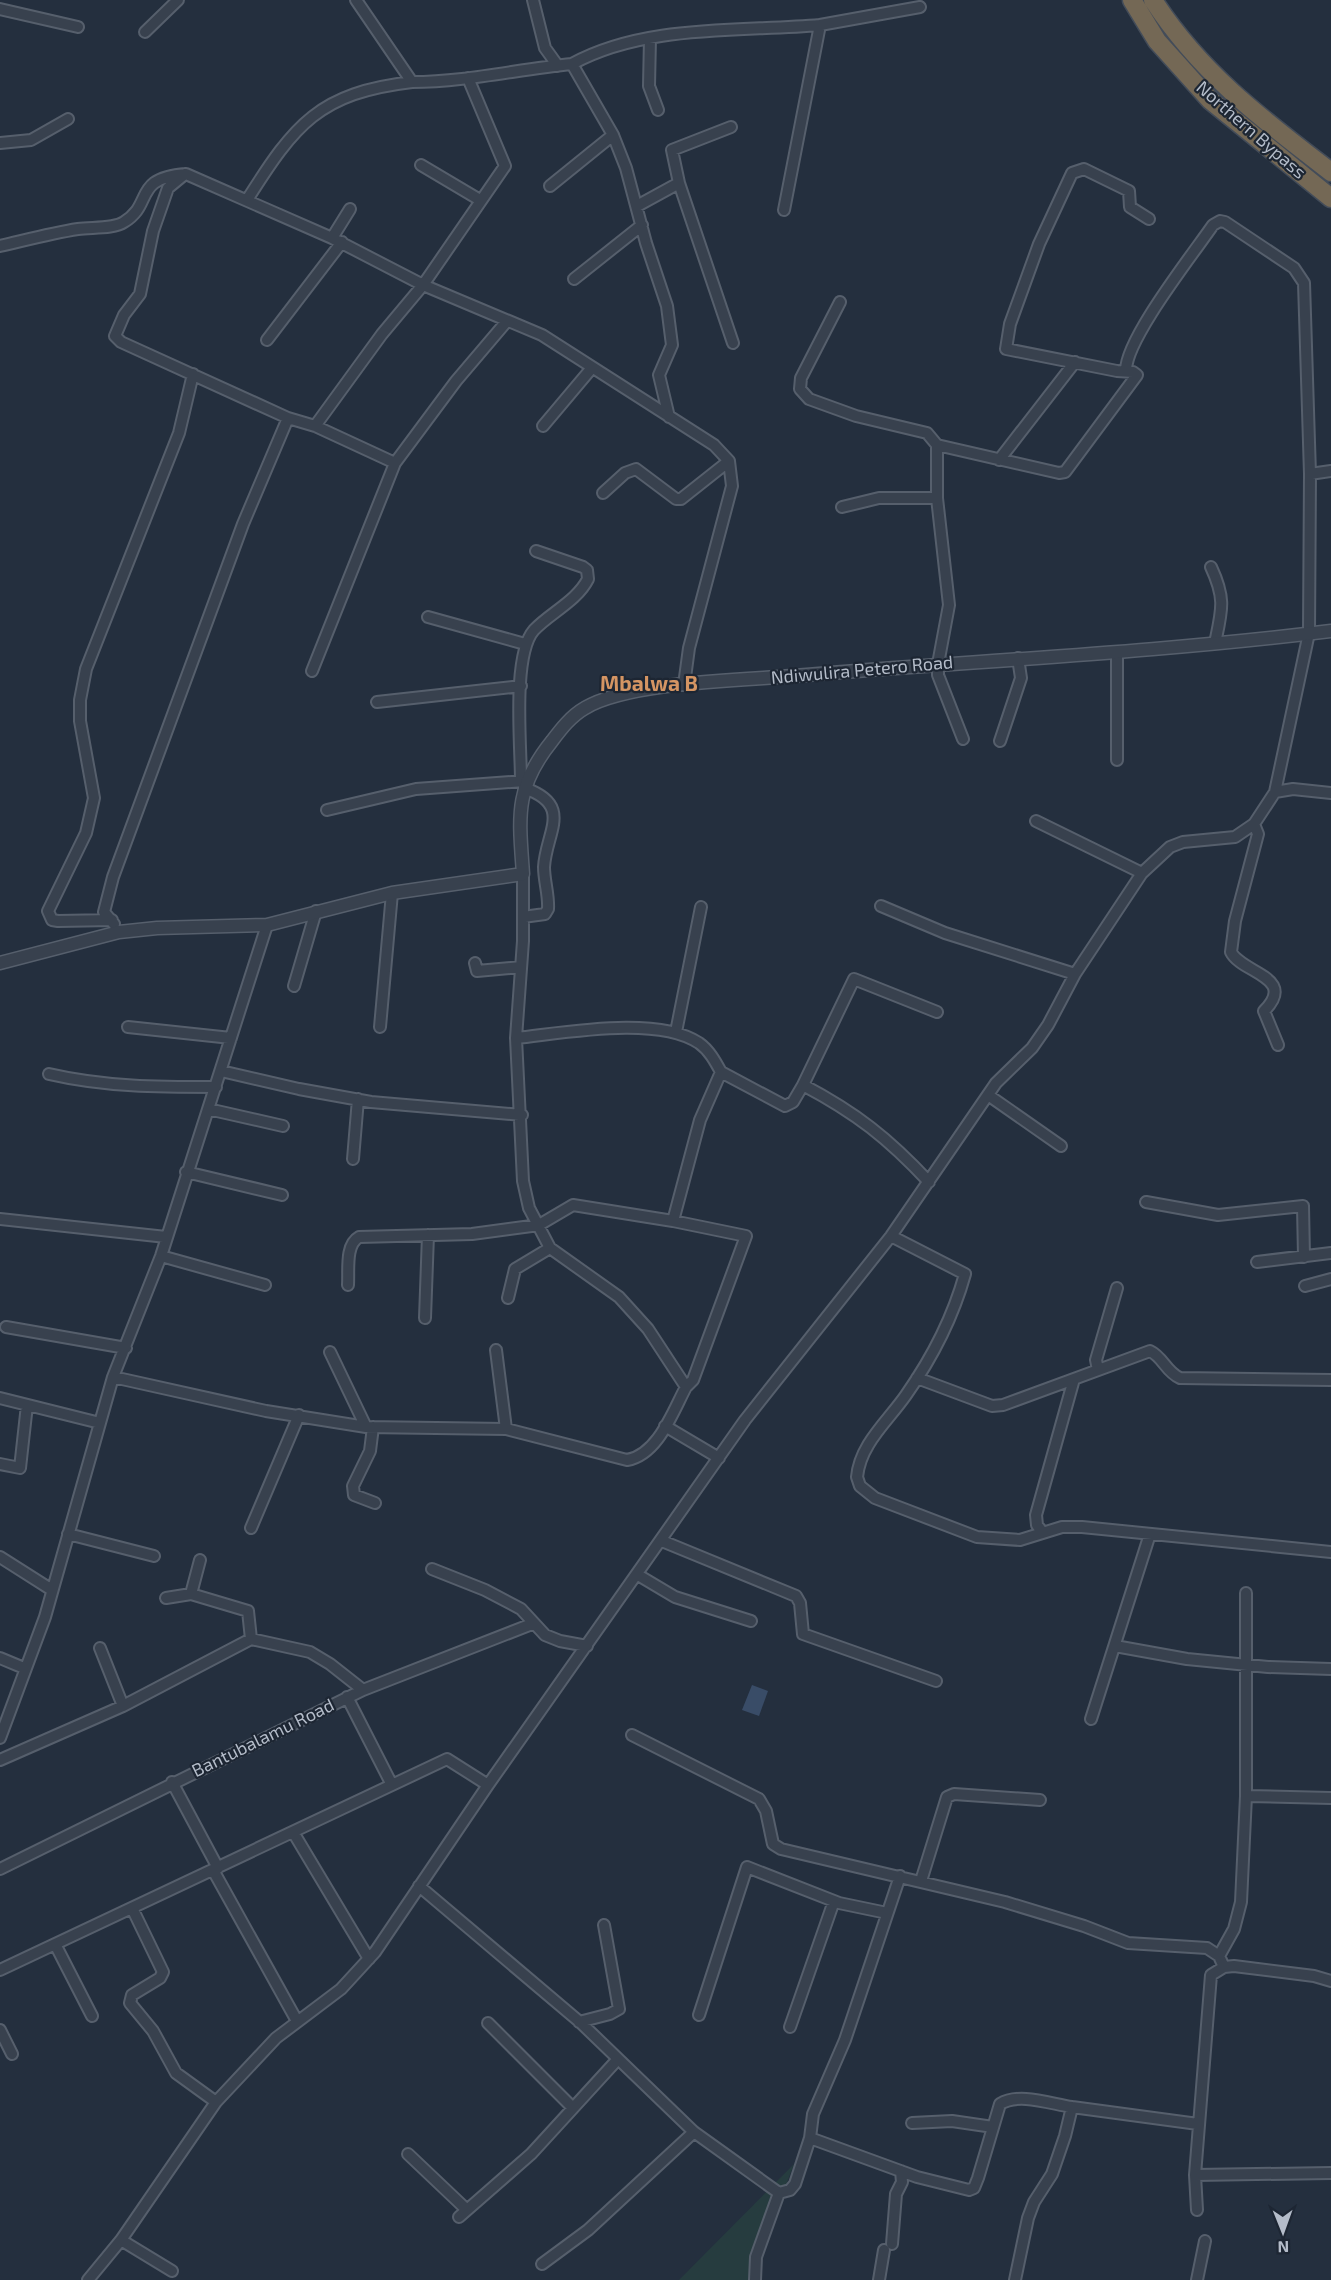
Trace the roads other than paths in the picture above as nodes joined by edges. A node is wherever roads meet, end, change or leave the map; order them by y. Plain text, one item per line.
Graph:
1 (15, 0) edge
2 (177, 0) edge
3 (533, 0) edge
4 (1132, 0) edge
5 (1153, 0) edge
6 (359, 1) edge
7 (920, 7) dead end
8 (2, 10) edge
9 (820, 25) junction
10 (78, 27) dead end
11 (144, 32) dead end
12 (650, 38) junction
13 (572, 64) junction
14 (558, 66) junction
15 (468, 78) junction
16 (412, 82) junction
17 (658, 110) dead end
18 (68, 119) dead end
19 (731, 126) dead end
20 (613, 135) junction
21 (0, 143) edge
22 (421, 165) dead end
23 (1331, 172) edge
24 (186, 174) junction
25 (679, 183) junction
26 (550, 186) dead end
27 (1331, 198) edge
28 (247, 200) junction
29 (480, 200) junction
30 (637, 206) junction
31 (350, 209) dead end
32 (784, 210) dead end
33 (1149, 219) dead end
34 (642, 225) junction
35 (337, 240) junction
36 (0, 246) edge
37 (574, 279) dead end
38 (423, 285) junction
39 (840, 302) dead end
40 (507, 321) junction
41 (267, 340) dead end
42 (732, 343) dead end
43 (1076, 362) junction
44 (591, 369) junction
45 (1126, 371) junction
46 (193, 374) junction
47 (669, 417) junction
48 (288, 418) junction
49 (315, 426) junction
50 (543, 426) dead end
51 (937, 445) junction
52 (999, 460) junction
53 (729, 461) junction
54 (395, 463) junction
55 (1331, 471) edge
56 (1310, 474) junction
57 (603, 493) dead end
58 (937, 498) junction
59 (842, 507) dead end
60 (536, 550) dead end
61 (1211, 567) dead end
62 (428, 617) dead end
63 (1331, 631) edge
64 (1310, 633) junction
65 (525, 644) junction
66 (1215, 644) junction
67 (1117, 652) junction
68 (1018, 658) junction
69 (938, 664) junction
70 (312, 671) dead end
71 (684, 685) junction
72 (521, 686) junction
73 (377, 702) dead end
74 (963, 739) dead end
75 (1000, 741) dead end
76 (1117, 760) dead end
77 (524, 784) junction
78 (1275, 792) junction
79 (1331, 793) edge
80 (327, 810) dead end
81 (1036, 821) dead end
82 (1254, 824) junction
83 (1142, 873) junction
84 (523, 874) junction
85 (392, 893) junction
86 (881, 906) dead end
87 (701, 907) dead end
88 (316, 911) junction
89 (523, 916) junction
90 (112, 920) junction
91 (267, 925) junction
92 (119, 932) junction
93 (0, 963) edge
94 (475, 963) dead end
95 (521, 968) junction
96 (1075, 974) junction
97 (294, 986) dead end
98 (937, 1012) dead end
99 (128, 1027) dead end
100 (380, 1027) dead end
101 (676, 1032) junction
102 (231, 1038) junction
103 (516, 1038) junction
104 (1278, 1045) dead end
105 (221, 1071) junction
106 (721, 1072) junction
107 (49, 1074) dead end
108 (803, 1085) junction
109 (216, 1088) junction
110 (988, 1095) junction
111 (358, 1099) junction
112 (208, 1110) junction
113 (522, 1115) junction
114 (283, 1126) dead end
115 (1061, 1146) dead end
116 (353, 1159) dead end
117 (186, 1172) junction
118 (929, 1182) junction
119 (282, 1195) dead end
120 (1146, 1202) dead end
121 (0, 1219) edge
122 (673, 1221) junction
123 (539, 1225) junction
124 (428, 1235) junction
125 (891, 1236) junction
126 (166, 1237) junction
127 (550, 1248) junction
128 (1331, 1253) edge
129 (161, 1256) junction
130 (1304, 1257) junction
131 (1257, 1262) dead end
132 (1331, 1279) edge
133 (265, 1285) dead end
134 (348, 1285) dead end
135 (1305, 1286) dead end
136 (1117, 1287) dead end
137 (508, 1298) dead end
138 (425, 1318) dead end
139 (6, 1327) dead end
140 (126, 1348) junction
141 (496, 1350) dead end
142 (330, 1352) dead end
143 (1098, 1370) junction
144 (113, 1377) junction
145 (917, 1378) junction
146 (1074, 1379) junction
147 (1331, 1380) edge
148 (686, 1387) junction
149 (0, 1398) edge
150 (27, 1405) junction
151 (300, 1415) junction
152 (100, 1423) junction
153 (665, 1426) junction
154 (369, 1427) junction
155 (506, 1429) junction
156 (719, 1458) junction
157 (0, 1464) edge
158 (375, 1503) dead end
159 (251, 1528) dead end
160 (1043, 1533) junction
161 (68, 1534) junction
162 (1150, 1534) junction
163 (662, 1541) junction
164 (1331, 1552) edge
165 (154, 1556) dead end
166 (0, 1557) edge
167 (200, 1560) dead end
168 (432, 1569) dead end
169 (638, 1575) junction
170 (52, 1590) junction
171 (1246, 1593) dead end
172 (191, 1594) junction
173 (166, 1598) dead end
174 (751, 1621) dead end
175 (532, 1624) junction
176 (251, 1639) junction
177 (587, 1646) junction
178 (1115, 1646) junction
179 (100, 1648) dead end
180 (0, 1658) edge
181 (1246, 1665) junction
182 (24, 1668) junction
183 (1331, 1669) edge
184 (936, 1681) dead end
185 (363, 1690) junction
186 (347, 1697) junction
187 (123, 1706) junction
188 (4, 1713) edge
189 (1091, 1719) dead end
190 (632, 1735) dead end
191 (0, 1738) edge
192 (0, 1760) edge
193 (172, 1782) junction
194 (392, 1785) junction
195 (488, 1785) junction
196 (1246, 1796) junction
197 (1331, 1798) edge
198 (1040, 1800) dead end
199 (293, 1832) junction
200 (0, 1869) edge
201 (215, 1869) junction
202 (900, 1876) junction
203 (921, 1881) junction
204 (419, 1887) junction
205 (834, 1901) junction
206 (132, 1908) junction
207 (887, 1913) junction
208 (604, 1925) dead end
209 (55, 1944) junction
210 (1219, 1956) junction
211 (369, 1959) junction
212 (1224, 1967) junction
213 (0, 1970) edge
214 (1331, 1981) edge
215 (699, 2014) dead end
216 (92, 2016) dead end
217 (297, 2021) junction
218 (579, 2022) junction
219 (488, 2024) dead end
220 (790, 2027) dead end
221 (0, 2030) edge
222 (12, 2054) dead end
223 (617, 2060) junction
224 (216, 2102) junction
225 (1072, 2107) junction
226 (573, 2108) junction
227 (912, 2123) dead end
228 (1198, 2124) junction
229 (993, 2127) junction
230 (693, 2133) junction
231 (810, 2138) junction
232 (408, 2154) dead end
233 (901, 2171) junction
234 (1331, 2173) edge
235 (1195, 2175) junction
236 (779, 2193) junction
237 (1197, 2210) dead end
238 (121, 2240) junction
239 (1205, 2241) dead end
240 (542, 2265) dead end
241 (172, 2271) dead end
242 (88, 2280) edge
243 (756, 2280) edge
244 (879, 2280) edge
245 (1015, 2280) edge
246 (1197, 2280) edge

1 - 8 street
2 - 11 street
3 - 14 street
4 - 27 highway, Northern Bypass
5 - 23 highway, Northern Bypass
6 - 16 street
7 - 9 street
8 - 10 street
9 - 12 street
9 - 32 street
12 - 13 street
12 - 17 street
13 - 14 street
13 - 20 street
14 - 15 street
15 - 16 street
15 - 29 street
16 - 28 street
18 - 21 street
19 - 25 street
20 - 26 street
20 - 30 street
22 - 29 street
24 - 28 street
24 - 36 street
24 - 46 street
25 - 30 street
25 - 42 street
28 - 35 street
29 - 38 street
30 - 34 street
31 - 35 street
33 - 43 street
34 - 37 street
34 - 47 street
35 - 38 street
35 - 41 street
38 - 40 street
38 - 49 street
39 - 51 street
40 - 44 street
40 - 54 street
43 - 45 street
43 - 52 street
44 - 47 street
44 - 50 street
45 - 52 street
45 - 56 street
46 - 48 street
46 - 90 street
47 - 53 street
48 - 49 street
48 - 90 street
49 - 54 street
51 - 52 street
51 - 58 street
53 - 57 street
53 - 71 street
54 - 70 street
55 - 56 street
56 - 64 street
58 - 59 street
58 - 69 street
60 - 65 street
61 - 66 street
62 - 65 street
63 - 64 street, Ndiwulira Petero Road
64 - 66 street, Ndiwulira Petero Road
64 - 78 street
65 - 72 street
66 - 67 street, Ndiwulira Petero Road
67 - 68 street, Ndiwulira Petero Road
67 - 76 street
68 - 69 street, Ndiwulira Petero Road
68 - 75 street
69 - 71 street, Ndiwulira Petero Road
69 - 74 street
71 - 77 street, Ndiwulira Petero Road
72 - 73 street
72 - 77 street
77 - 80 street
77 - 84 street, Ndiwulira Petero Road
77 - 89 street
78 - 79 street
78 - 82 street
81 - 83 street
82 - 83 street
82 - 104 street
83 - 96 street
84 - 85 street
84 - 89 street
85 - 88 street
85 - 100 street
86 - 96 street
87 - 101 street
88 - 91 street
88 - 97 street
89 - 95 street
90 - 92 street
91 - 92 street
91 - 102 street
92 - 93 street
94 - 95 street
95 - 103 street
96 - 110 street
98 - 108 street
99 - 102 street
101 - 103 street
101 - 106 street
102 - 105 street
103 - 113 street
105 - 109 street
105 - 111 street
106 - 108 street
106 - 122 street
107 - 109 street
108 - 118 street
109 - 112 street
110 - 115 street
110 - 118 street
111 - 113 street
111 - 116 street
112 - 114 street
112 - 117 street
113 - 123 street
117 - 119 street
117 - 126 street
118 - 125 street
120 - 130 street
121 - 126 street
122 - 123 street
122 - 148 street
123 - 124 street
123 - 127 street
124 - 134 street
124 - 138 street
125 - 145 street
125 - 156 street
126 - 129 street
127 - 137 street
127 - 148 street
128 - 130 street
129 - 133 street
129 - 140 street
130 - 131 street
132 - 135 street
136 - 143 street
139 - 140 street
140 - 144 street
141 - 155 street
142 - 154 street
143 - 146 street
143 - 147 street
144 - 151 street
144 - 152 street
145 - 146 street
145 - 160 street
146 - 160 street
148 - 153 street
149 - 150 street
150 - 152 street
150 - 157 street
151 - 154 street
151 - 159 street
152 - 161 street
153 - 155 street
153 - 156 street
154 - 155 street
154 - 158 street
156 - 163 street
160 - 162 street
161 - 165 street
161 - 170 street
162 - 164 street
162 - 178 street
163 - 169 street
163 - 184 street
166 - 170 street
167 - 172 street
168 - 175 street
169 - 174 street
169 - 177 street
170 - 182 street
171 - 181 street
172 - 173 street
172 - 176 street
175 - 177 street
175 - 185 street, Bantubalamu Road
176 - 185 street
176 - 187 street
177 - 195 street
178 - 181 street
178 - 189 street
179 - 187 street
180 - 182 street
181 - 183 street
181 - 196 street
182 - 188 street
185 - 186 street, Bantubalamu Road
186 - 193 street, Bantubalamu Road
186 - 194 street
187 - 192 street
188 - 191 street
190 - 202 street
193 - 200 street, Bantubalamu Road
193 - 201 street
194 - 195 street
194 - 199 street
195 - 204 street
196 - 197 street
196 - 210 street
198 - 203 street
199 - 201 street
199 - 211 street
201 - 206 street
201 - 217 street
202 - 203 street
202 - 207 street
203 - 210 street
204 - 211 street
204 - 218 street
205 - 207 street
205 - 215 street
205 - 220 street
206 - 209 street
206 - 224 street
207 - 231 street
208 - 218 street
209 - 213 street
209 - 216 street
210 - 212 street
211 - 217 street
212 - 214 street
212 - 228 street
217 - 224 street
218 - 223 street
219 - 226 street
221 - 222 street
223 - 226 street
223 - 230 street
224 - 238 street
225 - 228 street
225 - 229 street
225 - 245 street
226 - 232 street
227 - 229 street
228 - 235 street
229 - 233 street
230 - 236 street
230 - 240 street
231 - 233 street
231 - 236 street
233 - 244 street
234 - 235 street
235 - 237 street
236 - 243 street
238 - 241 street
238 - 242 street
239 - 246 street

